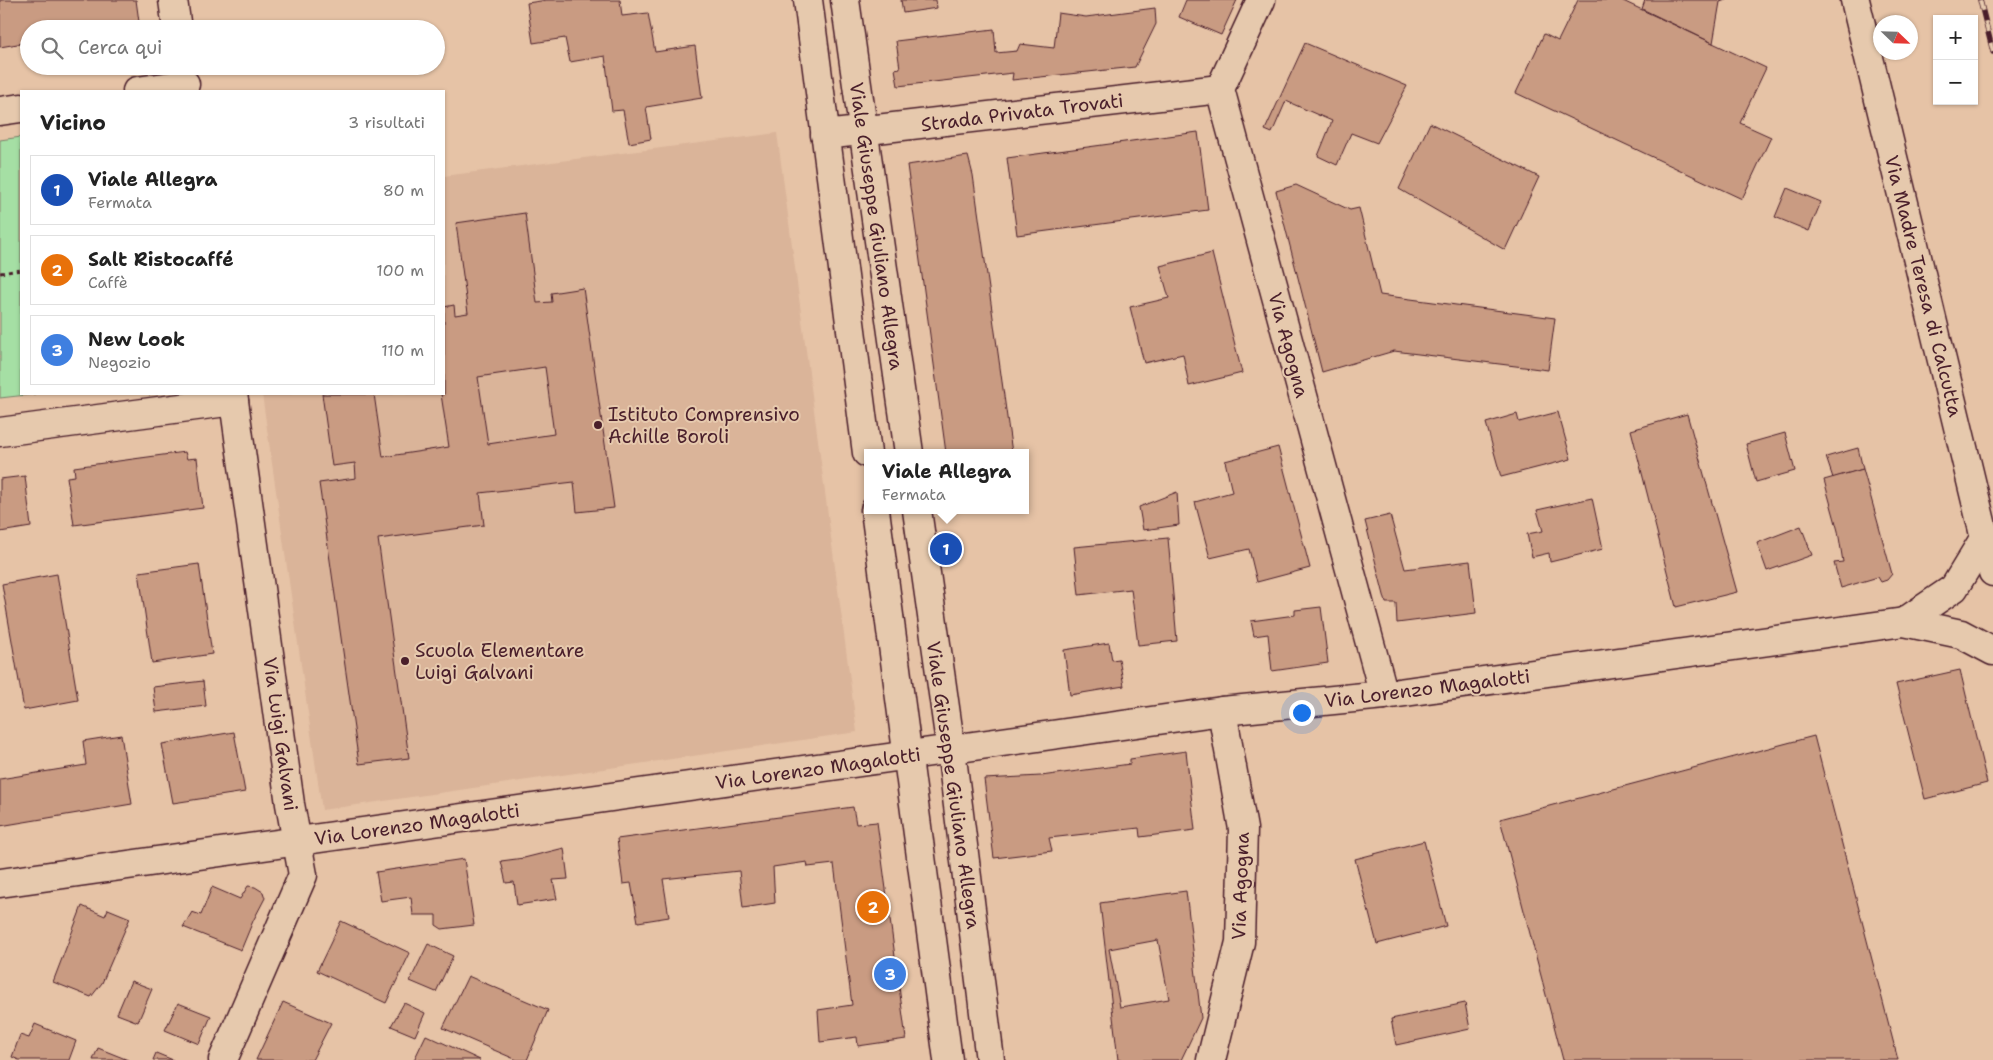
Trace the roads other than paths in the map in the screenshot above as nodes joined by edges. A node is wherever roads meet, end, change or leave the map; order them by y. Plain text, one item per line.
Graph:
1 (173, 0) edge
2 (808, 0) edge
3 (844, 0) edge
4 (1260, 0) edge
5 (1855, 0) edge
6 (176, 20) edge
7 (185, 81) edge
8 (1220, 89) junction
9 (142, 90) edge
10 (20, 108) edge
11 (0, 111) edge
12 (864, 130) junction
13 (825, 135) junction
14 (233, 398) edge
15 (0, 432) edge
16 (866, 449) edge
17 (908, 449) edge
18 (876, 514) edge
19 (918, 514) edge
20 (1985, 537) junction
21 (1993, 572) edge
22 (1904, 622) junction
23 (1993, 651) edge
24 (1384, 695) junction
25 (1222, 712) junction
26 (951, 750) junction
27 (907, 756) junction
28 (297, 842) junction
29 (0, 882) edge
30 (222, 1060) edge
31 (948, 1060) edge
32 (990, 1060) edge
33 (1211, 1060) edge

1 - 6 street
2 - 13 street, Viale Giuseppe Giuliano Allegra
3 - 12 street, Viale Giuseppe Giuliano Allegra
4 - 8 street
5 - 20 street, Via Madre Teresa di Calcutta
7 - 9 street
8 - 12 street, Strada Privata Trovati
8 - 24 street, Via Agogna
10 - 11 street
12 - 13 street, Strada Privata Trovati
12 - 17 street, Viale Giuseppe Giuliano Allegra
13 - 16 street, Viale Giuseppe Giuliano Allegra
14 - 15 street
14 - 28 street, Via Luigi Galvani
18 - 27 street
19 - 26 street, Viale Giuseppe Giuliano Allegra
20 - 21 street, Via Madre Teresa di Calcutta
20 - 22 street
22 - 23 street
22 - 24 street, Via Lorenzo Magalotti
24 - 25 street, Via Lorenzo Magalotti
25 - 26 street, Via Lorenzo Magalotti
25 - 33 street, Via Agogna
26 - 27 street, Via Lorenzo Magalotti
26 - 32 street, Viale Giuseppe Giuliano Allegra
27 - 28 street, Via Lorenzo Magalotti
27 - 31 street
28 - 29 street, Via Lorenzo Magalotti
28 - 30 street, Via Luigi Galvani

